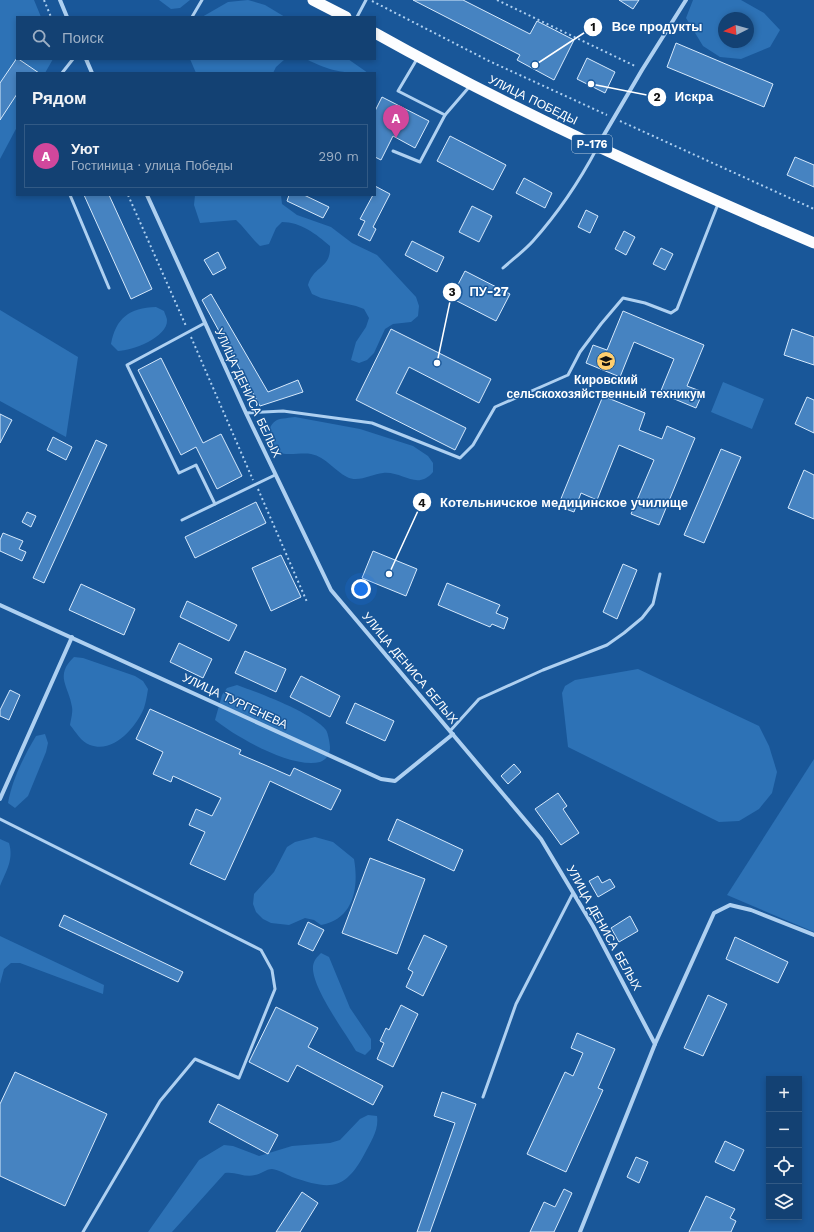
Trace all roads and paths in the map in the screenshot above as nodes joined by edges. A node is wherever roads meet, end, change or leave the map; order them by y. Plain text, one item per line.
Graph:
1 (44, 0) edge
2 (60, 0) edge
3 (202, 0) edge
4 (313, 0) edge
5 (368, 0) edge
6 (497, 0) edge
7 (686, 0) edge
8 (51, 16) edge
9 (67, 16) edge
10 (193, 16) edge
11 (344, 16) edge
12 (358, 16) edge
13 (376, 34) edge
14 (418, 57) junction
15 (72, 60) edge
16 (86, 60) edge
17 (642, 70) junction
18 (63, 72) edge
19 (92, 72) edge
20 (472, 84) junction
21 (444, 115) junction
22 (614, 118) junction
23 (598, 147) junction
24 (393, 151) dead end
25 (70, 196) edge
26 (128, 196) edge
27 (147, 196) edge
28 (719, 201) junction
29 (814, 209) edge
30 (814, 243) edge
31 (503, 268) dead end
32 (109, 288) dead end
33 (205, 323) junction
34 (188, 332) junction
35 (246, 413) junction
36 (275, 475) junction
37 (255, 484) junction
38 (215, 504) junction
39 (182, 520) dead end
40 (660, 574) dead end
41 (307, 602) dead end
42 (0, 604) edge
43 (72, 637) junction
44 (451, 733) junction
45 (0, 799) edge
46 (0, 819) edge
47 (573, 893) junction
48 (814, 935) edge
49 (655, 1044) junction
50 (483, 1097) dead end
51 (83, 1232) edge
52 (580, 1232) edge

1 - 8 path
2 - 9 street
3 - 10 lane
4 - 11 highway
5 - 12 lane
5 - 22 path
6 - 17 path
7 - 17 street
13 - 14 highway, УЛИЦА ПОБЕДЫ / Р-176
14 - 20 highway, УЛИЦА ПОБЕДЫ / Р-176
14 - 21 lane
15 - 18 lane
16 - 19 street
17 - 22 street
20 - 21 lane
20 - 23 highway, УЛИЦА ПОБЕДЫ / Р-176
21 - 24 lane
22 - 23 street
22 - 29 path
23 - 28 highway, УЛИЦА ПОБЕДЫ / Р-176
23 - 31 lane
25 - 32 lane
26 - 34 path
27 - 33 street, УЛИЦА ДЕНИСА БЕЛЫХ
28 - 30 highway, УЛИЦА ПОБЕДЫ / Р-176
28 - 35 lane
33 - 34 lane
33 - 35 street, УЛИЦА ДЕНИСА БЕЛЫХ
34 - 37 path
34 - 38 lane
35 - 36 street, УЛИЦА ДЕНИСА БЕЛЫХ
36 - 37 lane
36 - 44 street, УЛИЦА ДЕНИСА БЕЛЫХ
37 - 38 lane
37 - 41 path
38 - 39 lane
40 - 44 lane
42 - 43 street, УЛИЦА ТУРГЕНЕВА
43 - 44 street, УЛИЦА ТУРГЕНЕВА
43 - 45 street
44 - 47 street, УЛИЦА ДЕНИСА БЕЛЫХ
46 - 51 lane
47 - 49 street, УЛИЦА ДЕНИСА БЕЛЫХ
47 - 50 lane
48 - 49 street
49 - 52 street

